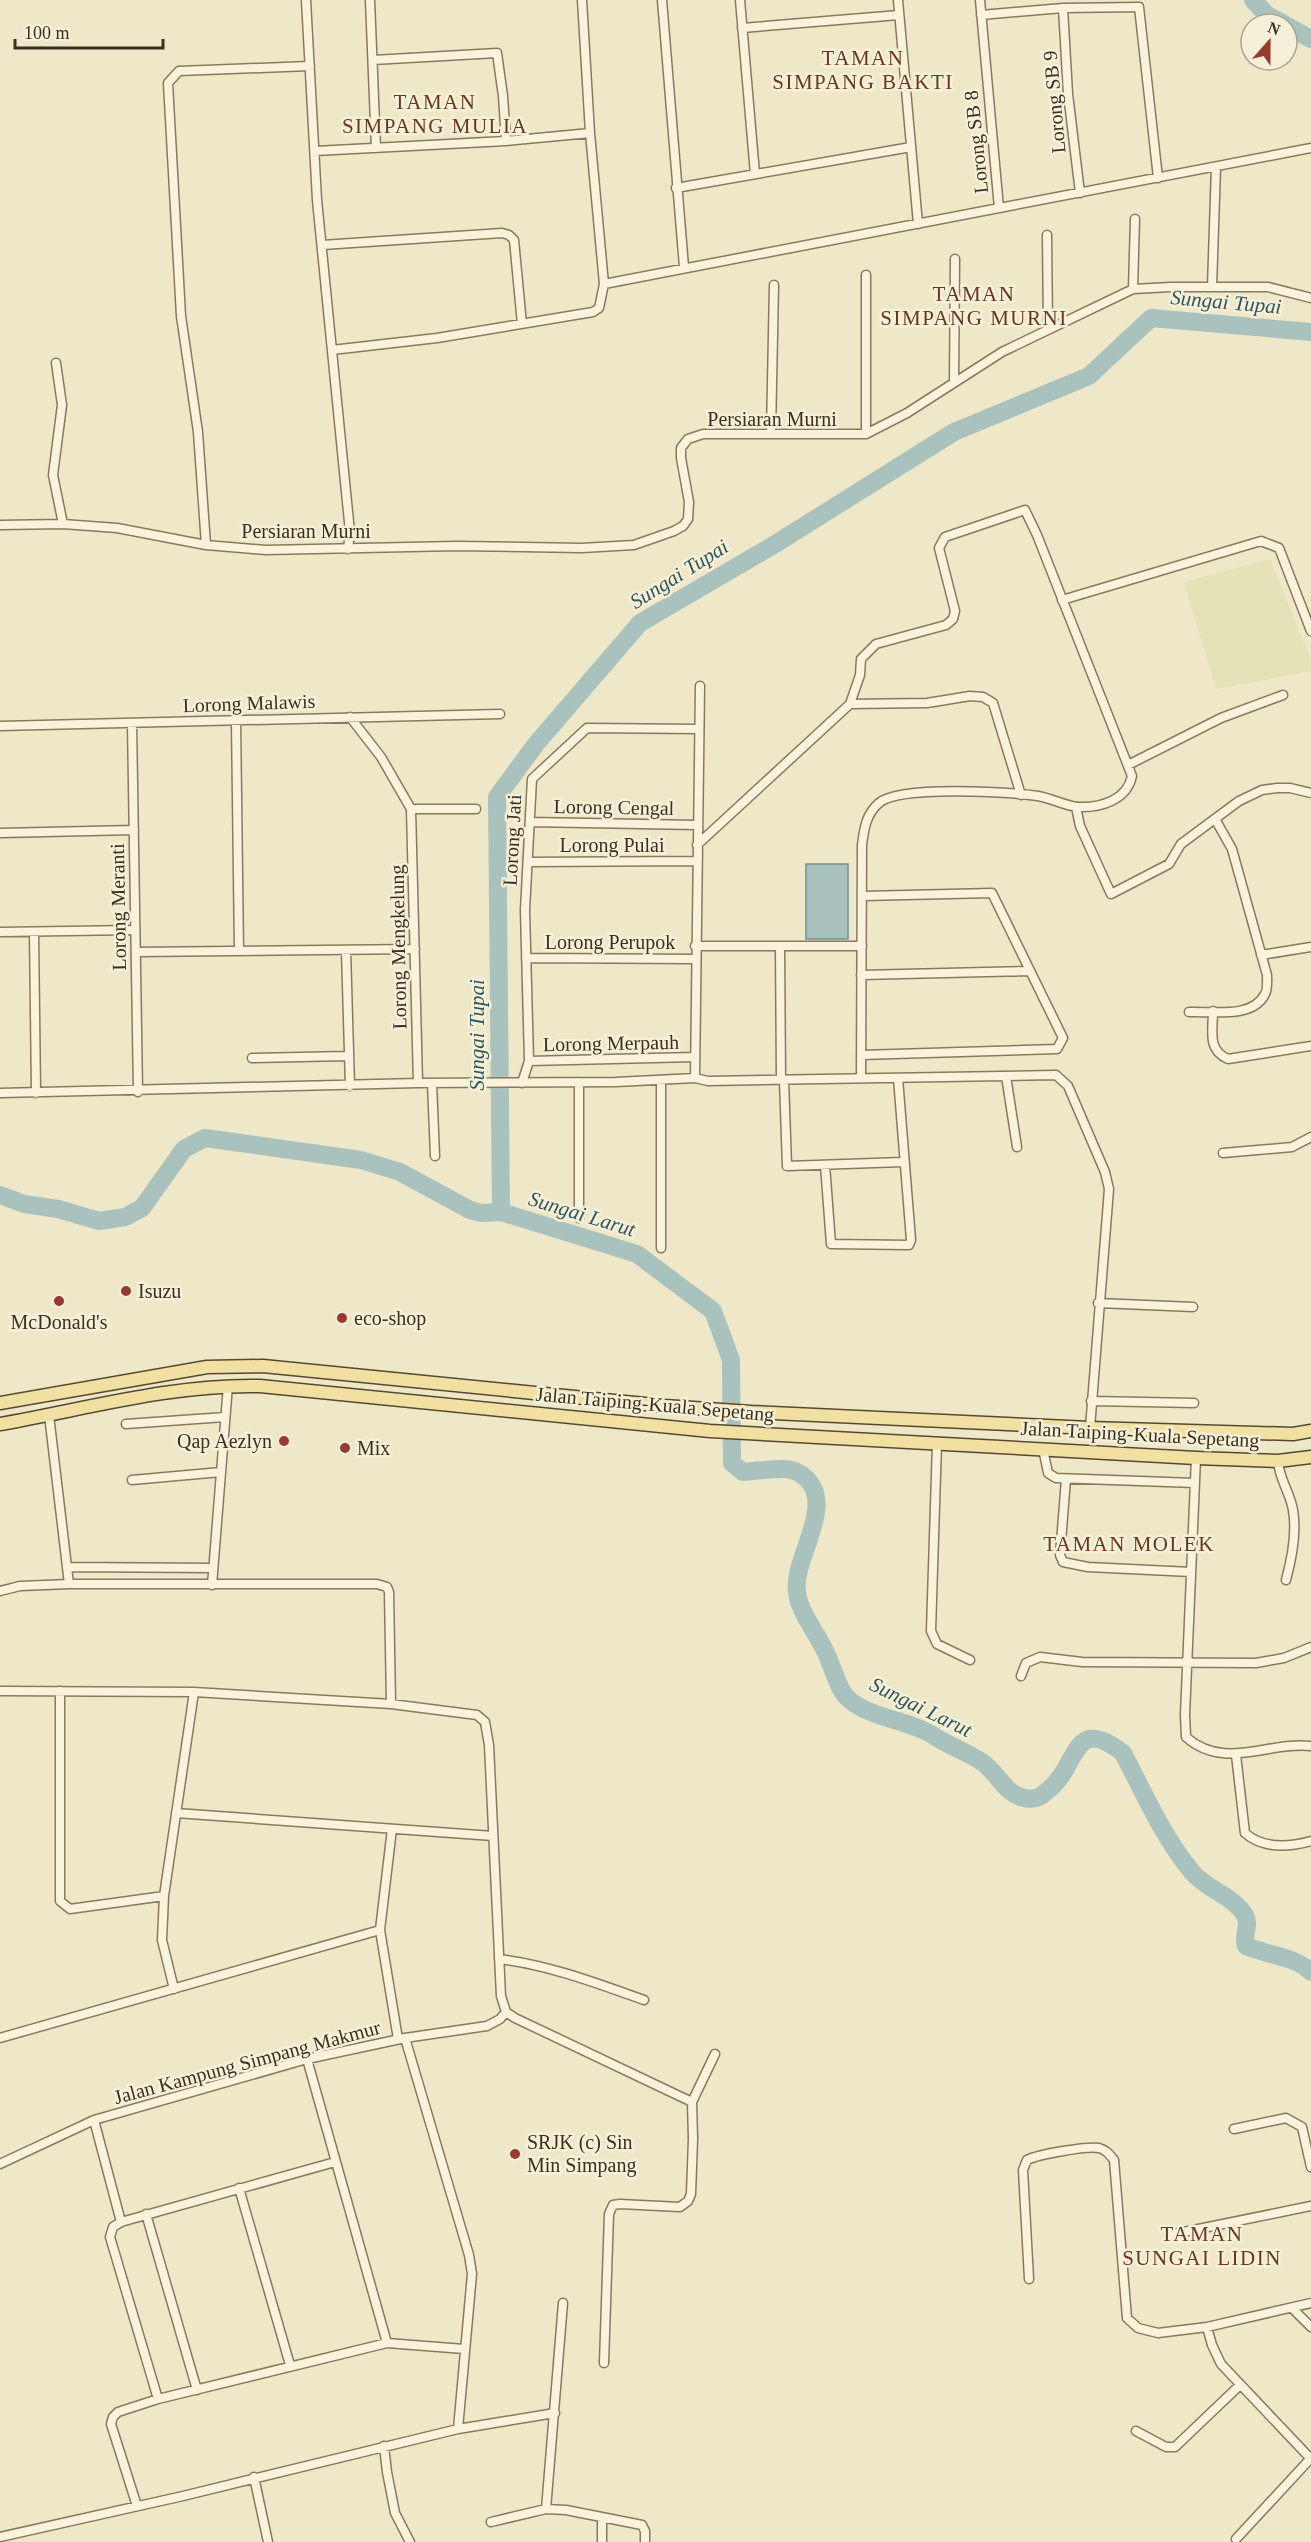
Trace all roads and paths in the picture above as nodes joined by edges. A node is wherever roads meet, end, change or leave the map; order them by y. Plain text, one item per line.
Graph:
1 (306, 0) edge
2 (370, 0) edge
3 (582, 0) edge
4 (662, 0) edge
5 (740, 0) edge
6 (898, 0) edge
7 (980, 0) edge
8 (1063, 8) junction
9 (899, 15) junction
10 (981, 15) junction
11 (742, 28) junction
12 (373, 60) junction
13 (310, 66) junction
14 (590, 133) junction
15 (506, 141) junction
16 (910, 147) junction
17 (376, 148) junction
18 (1311, 148) edge
19 (315, 151) junction
20 (1216, 167) junction
21 (755, 174) junction
22 (1158, 178) junction
23 (676, 188) junction
24 (1080, 193) junction
25 (999, 208) junction
26 (1135, 219) dead end
27 (918, 224) junction
28 (1047, 235) dead end
29 (322, 245) junction
30 (955, 259) dead end
31 (684, 267) junction
32 (866, 275) dead end
33 (604, 284) junction
34 (774, 285) dead end
35 (1212, 287) junction
36 (1133, 289) junction
37 (1311, 297) edge
38 (522, 324) junction
39 (1048, 328) junction
40 (332, 350) junction
41 (56, 363) dead end
42 (954, 382) junction
43 (771, 433) junction
44 (866, 434) junction
45 (63, 524) junction
46 (0, 525) edge
47 (206, 545) junction
48 (348, 549) junction
49 (1062, 600) junction
50 (1311, 631) edge
51 (700, 686) dead end
52 (1283, 695) dead end
53 (850, 704) junction
54 (500, 714) dead end
55 (350, 717) junction
56 (236, 720) junction
57 (132, 723) junction
58 (0, 726) edge
59 (699, 729) junction
60 (1128, 765) junction
61 (1311, 793) edge
62 (1021, 795) junction
63 (1076, 807) junction
64 (411, 809) junction
65 (476, 809) dead end
66 (1215, 819) junction
67 (530, 822) junction
68 (697, 825) junction
69 (134, 830) junction
70 (0, 832) edge
71 (697, 845) junction
72 (697, 861) junction
73 (528, 862) junction
74 (862, 896) junction
75 (135, 930) junction
76 (0, 932) edge
77 (34, 932) junction
78 (862, 945) junction
79 (695, 946) junction
80 (780, 946) junction
81 (1311, 947) edge
82 (415, 949) junction
83 (346, 950) junction
84 (239, 951) junction
85 (136, 952) junction
86 (1261, 956) junction
87 (526, 958) junction
88 (695, 959) junction
89 (1030, 971) junction
90 (861, 975) junction
91 (1189, 1011) dead end
92 (1214, 1011) junction
93 (1311, 1046) edge
94 (861, 1055) junction
95 (347, 1056) junction
96 (252, 1058) dead end
97 (695, 1058) junction
98 (529, 1061) junction
99 (1006, 1076) junction
100 (695, 1078) junction
101 (861, 1078) junction
102 (898, 1078) junction
103 (661, 1080) junction
104 (783, 1080) junction
105 (579, 1082) junction
106 (418, 1083) junction
107 (432, 1083) junction
108 (522, 1083) junction
109 (350, 1086) junction
110 (138, 1092) junction
111 (0, 1093) edge
112 (36, 1093) junction
113 (1311, 1137) edge
114 (1017, 1147) dead end
115 (1223, 1153) dead end
116 (435, 1156) dead end
117 (903, 1161) junction
118 (825, 1165) junction
119 (579, 1218) dead end
120 (661, 1248) dead end
121 (1098, 1303) junction
122 (1193, 1307) dead end
123 (228, 1385) junction
124 (1091, 1401) junction
125 (0, 1403) edge
126 (1194, 1403) dead end
127 (48, 1415) junction
128 (225, 1417) junction
129 (0, 1424) edge
130 (126, 1424) dead end
131 (1090, 1428) junction
132 (1311, 1431) edge
133 (937, 1443) junction
134 (1043, 1449) junction
135 (1311, 1457) edge
136 (1196, 1458) junction
137 (1278, 1461) junction
138 (221, 1472) junction
139 (1066, 1479) junction
140 (132, 1480) dead end
141 (1195, 1483) junction
142 (67, 1567) junction
143 (213, 1568) junction
144 (1191, 1572) junction
145 (1286, 1580) dead end
146 (69, 1584) junction
147 (212, 1586) junction
148 (0, 1591) edge
149 (1311, 1647) edge
150 (970, 1660) dead end
151 (1187, 1661) junction
152 (1021, 1676) dead end
153 (0, 1691) edge
154 (60, 1691) junction
155 (194, 1692) junction
156 (391, 1704) junction
157 (1311, 1746) edge
158 (1236, 1755) junction
159 (176, 1813) junction
160 (392, 1829) junction
161 (493, 1836) junction
162 (1311, 1841) edge
163 (164, 1896) junction
164 (380, 1930) junction
165 (499, 1959) junction
166 (174, 1989) junction
167 (644, 2000) dead end
168 (506, 2012) junction
169 (0, 2038) edge
170 (401, 2038) junction
171 (716, 2054) dead end
172 (307, 2059) junction
173 (692, 2102) junction
174 (94, 2120) junction
175 (1234, 2129) dead end
176 (335, 2162) junction
177 (0, 2164) edge
178 (1311, 2168) edge
179 (239, 2188) junction
180 (1311, 2206) edge
181 (146, 2214) junction
182 (121, 2222) junction
183 (1169, 2235) dead end
184 (1029, 2279) dead end
185 (563, 2303) dead end
186 (1311, 2303) edge
187 (1292, 2308) junction
188 (1207, 2327) junction
189 (1311, 2327) edge
190 (387, 2343) junction
191 (464, 2349) junction
192 (604, 2363) dead end
193 (290, 2365) junction
194 (1240, 2385) junction
195 (197, 2390) junction
196 (158, 2399) junction
197 (555, 2412) junction
198 (458, 2429) junction
199 (1136, 2431) dead end
200 (384, 2446) junction
201 (1311, 2458) edge
202 (254, 2477) junction
203 (137, 2506) junction
204 (546, 2509) junction
205 (602, 2517) junction
206 (491, 2522) dead end
207 (0, 2537) edge
208 (1236, 2539) dead end
209 (267, 2542) edge
210 (410, 2542) edge
211 (602, 2542) edge
212 (645, 2542) edge

1 - 13 street
2 - 12 street
3 - 14 street
4 - 23 street
5 - 11 street
6 - 9 street
7 - 10 street, Lorong SB 8
8 - 10 street
8 - 22 street
8 - 24 street, Lorong SB 9
9 - 11 street
9 - 16 street
10 - 25 street, Lorong SB 8
11 - 21 street
12 - 15 street
12 - 17 street
13 - 19 street
13 - 47 street
14 - 15 street
14 - 33 street
15 - 17 street
16 - 21 street
16 - 27 street
17 - 19 street
18 - 20 street
19 - 29 street
20 - 22 street
20 - 35 street
21 - 23 street
22 - 24 street
23 - 31 street
24 - 25 street
25 - 27 street
26 - 36 street
27 - 31 street
28 - 39 street
29 - 38 street
29 - 40 street
30 - 42 street
31 - 33 street
32 - 44 street
33 - 38 street
34 - 43 street
35 - 36 street, Persiaran Murni
35 - 37 street, Persiaran Murni
36 - 39 street, Persiaran Murni
38 - 40 street
39 - 42 street, Persiaran Murni
40 - 48 street
41 - 45 street
42 - 44 street, Persiaran Murni
43 - 44 street, Persiaran Murni
43 - 48 street, Persiaran Murni
45 - 46 street, Persiaran Murni
45 - 47 street, Persiaran Murni
47 - 48 street, Persiaran Murni
49 - 50 street
49 - 53 street
49 - 60 street
51 - 59 street
52 - 60 street
53 - 62 street
53 - 71 street
54 - 55 street, Lorong Malawis
55 - 56 street, Lorong Malawis
55 - 64 street
56 - 57 street, Lorong Malawis
56 - 84 street
57 - 58 street, Lorong Malawis
57 - 69 street, Lorong Meranti
59 - 67 street, Lorong Jati
59 - 68 street
60 - 63 street
61 - 66 street
62 - 63 street
62 - 74 street
63 - 66 street
64 - 65 street
64 - 82 street, Lorong Mengkelung
66 - 86 street
67 - 68 street, Lorong Cengal
67 - 73 street, Lorong Jati
68 - 71 street
69 - 70 street
69 - 75 street, Lorong Meranti
71 - 72 street
72 - 73 street, Lorong Pulai
72 - 79 street
73 - 87 street, Lorong Jati
74 - 78 street
74 - 89 street
75 - 77 street
75 - 85 street, Lorong Meranti
76 - 77 street
77 - 112 street
78 - 80 street
78 - 90 street
79 - 80 street
79 - 88 street
80 - 104 street
81 - 86 street
82 - 83 street
82 - 106 street, Lorong Mengkelung
83 - 84 street
83 - 95 street
84 - 85 street
85 - 110 street, Lorong Meranti
86 - 92 street
87 - 88 street, Lorong Perupok
87 - 98 street, Lorong Jati
88 - 97 street
89 - 90 street
89 - 94 street
90 - 94 street
91 - 92 street
92 - 93 street
94 - 101 street
95 - 96 street
95 - 109 street
97 - 98 street, Lorong Merpauh
97 - 100 street
98 - 108 street, Lorong Jati
99 - 102 street
99 - 114 street
99 - 121 street
100 - 103 street
100 - 104 street
101 - 102 street
101 - 104 street
102 - 117 street
103 - 105 street
103 - 120 street
104 - 118 street
105 - 108 street
105 - 119 street
106 - 107 street
106 - 109 street
107 - 108 street
107 - 116 street
109 - 110 street
110 - 112 street
111 - 112 street
113 - 115 street
117 - 118 street
117 - 118 street
121 - 122 street
121 - 124 street
123 - 127 main road, Jalan Taiping-Kuala Sepetang
123 - 128 street
123 - 133 main road, Jalan Taiping-Kuala Sepetang
124 - 126 street
124 - 131 street
125 - 131 main road, Jalan Taiping-Kuala Sepetang
127 - 129 main road, Jalan Taiping-Kuala Sepetang
127 - 142 street
128 - 130 street
128 - 138 street
131 - 132 main road, Jalan Taiping-Kuala Sepetang
133 - 134 main road, Jalan Taiping-Kuala Sepetang
133 - 150 street
134 - 136 main road, Jalan Taiping-Kuala Sepetang
134 - 139 street
135 - 137 main road, Jalan Taiping-Kuala Sepetang
136 - 137 main road, Jalan Taiping-Kuala Sepetang
136 - 141 street
137 - 145 street
138 - 140 street
138 - 143 street
139 - 141 street
139 - 144 street
141 - 144 street
142 - 143 street
142 - 146 street
143 - 147 street
144 - 151 street
146 - 147 street
146 - 148 street
147 - 156 street
149 - 151 street
151 - 152 street
151 - 158 street
153 - 154 street
154 - 155 street
154 - 163 street
155 - 156 street
155 - 159 street
156 - 161 street
157 - 158 street
158 - 162 street
159 - 160 street
159 - 163 street
160 - 161 street
160 - 164 street
161 - 165 street
163 - 166 street
164 - 166 street
164 - 170 street
165 - 167 street
165 - 168 street
166 - 169 street
168 - 170 street, Jalan Kampung Simpang Makmur
168 - 173 street
170 - 172 street, Jalan Kampung Simpang Makmur
170 - 191 street
171 - 173 street
172 - 174 street, Jalan Kampung Simpang Makmur
172 - 176 street
173 - 192 street
174 - 177 street, Jalan Kampung Simpang Makmur
174 - 182 street
175 - 178 street
176 - 179 street
176 - 190 street
179 - 181 street
179 - 193 street
180 - 183 street
181 - 182 street
181 - 195 street
182 - 196 street
184 - 188 street
185 - 197 street
186 - 187 street
187 - 188 street
187 - 189 street
188 - 194 street
190 - 191 street
190 - 193 street
191 - 198 street
193 - 195 street
194 - 199 street
194 - 201 street
195 - 196 street
196 - 203 street
197 - 198 street
197 - 204 street
198 - 200 street
200 - 202 street
200 - 210 street
201 - 208 street
202 - 203 street
202 - 209 street
203 - 207 street
204 - 205 street
204 - 206 street
205 - 211 street
205 - 212 street

